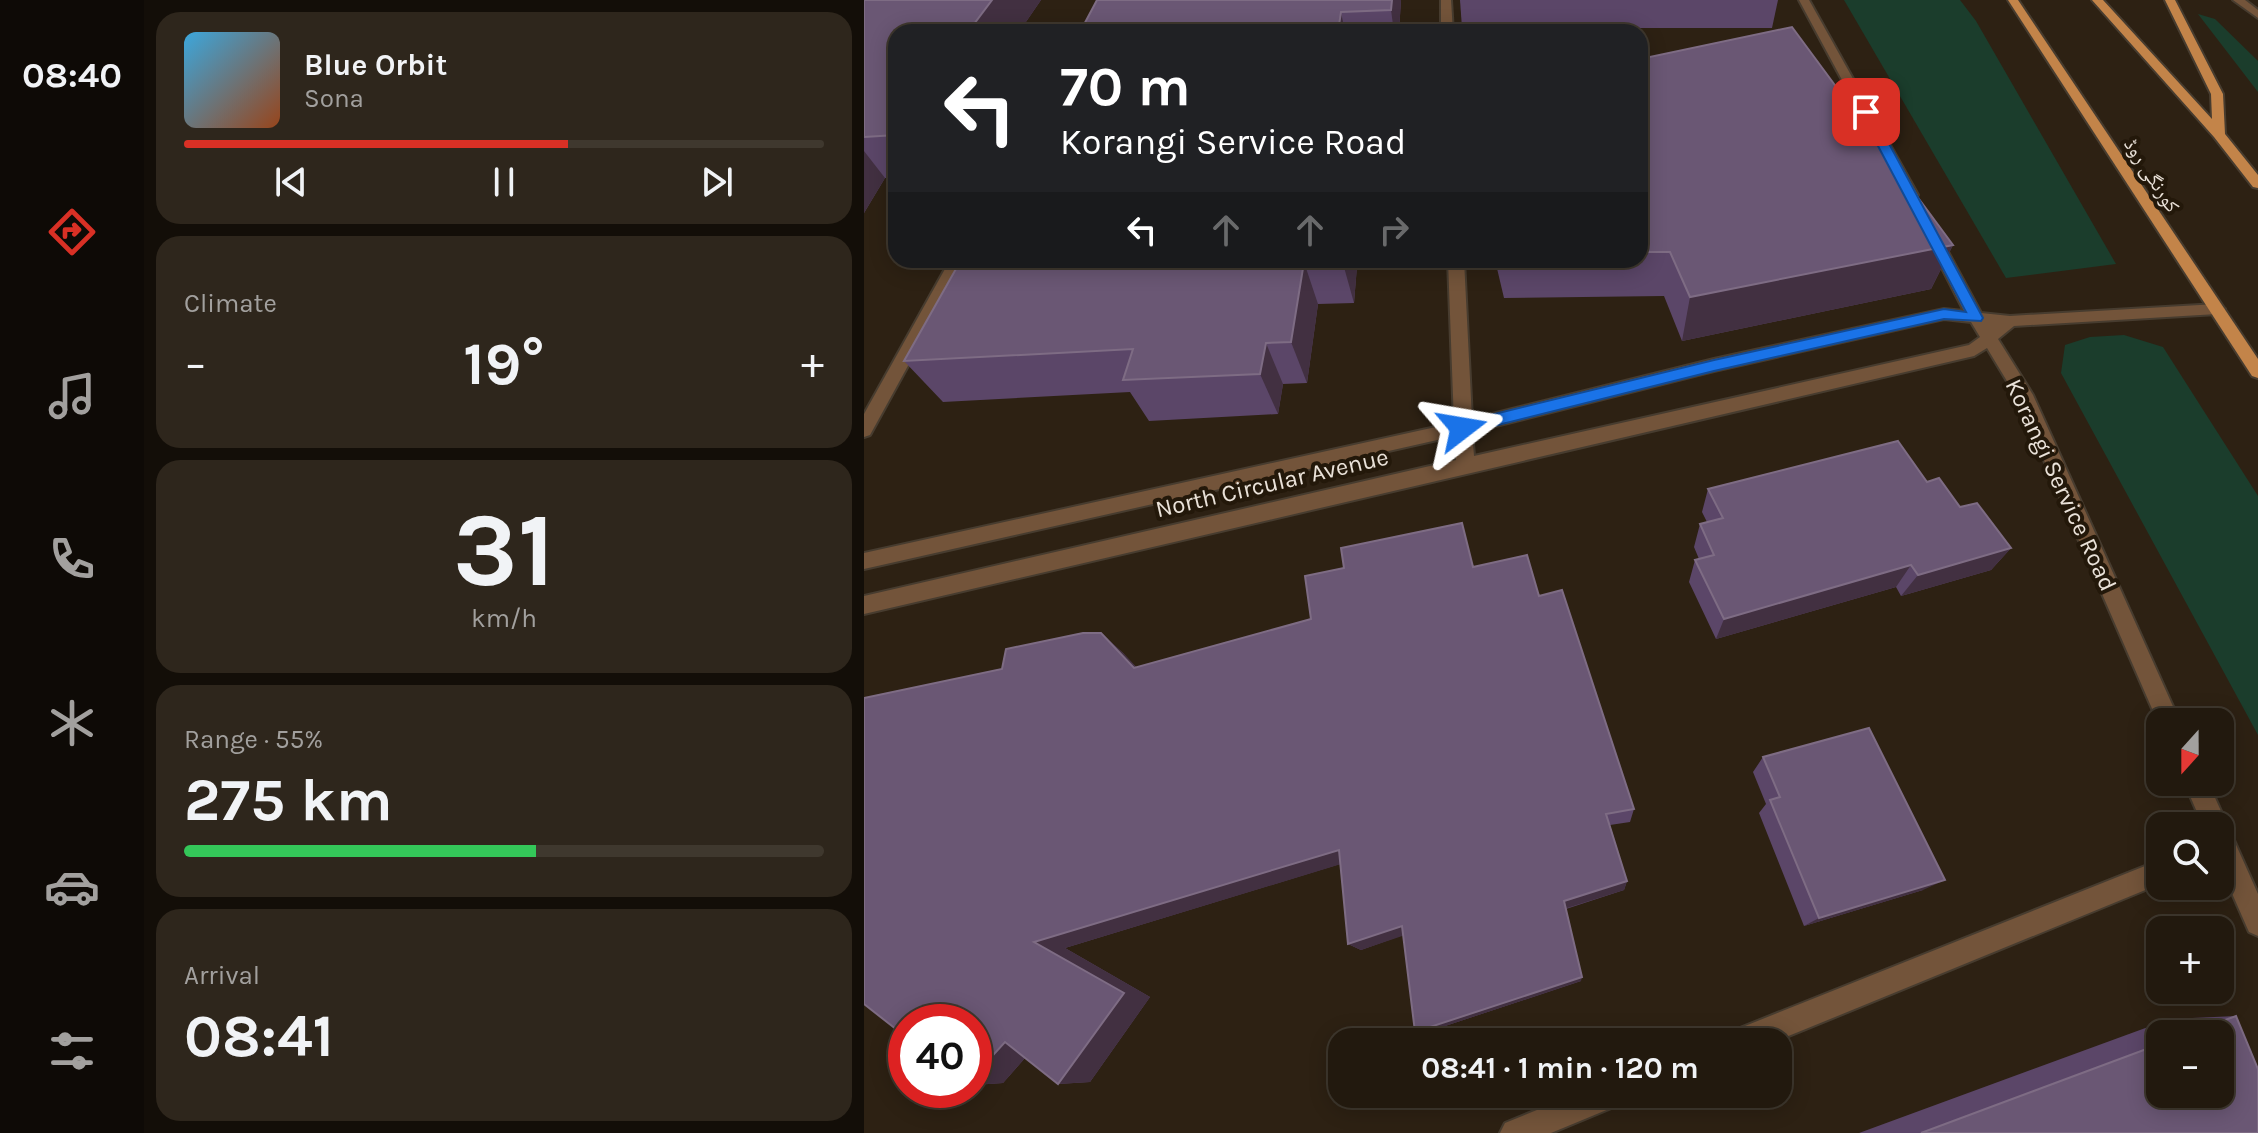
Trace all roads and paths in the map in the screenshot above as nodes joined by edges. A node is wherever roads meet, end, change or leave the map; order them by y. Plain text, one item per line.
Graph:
1 (1446, 0) edge
2 (1804, 0) edge
3 (2013, 0) edge
4 (2097, 0) edge
5 (2170, 0) edge
6 (2247, 3) edge
7 (2258, 15) edge
8 (1447, 24) edge
9 (2219, 134) junction
10 (2258, 184) edge
11 (954, 268) edge
12 (1456, 268) edge
13 (2217, 309) junction
14 (1976, 318) junction
15 (2010, 321) junction
16 (1989, 339) junction
17 (2258, 372) edge
18 (1462, 428) junction
19 (864, 430) edge
20 (1465, 465) junction
21 (864, 561) edge
22 (864, 605) edge
23 (2163, 708) edge
24 (2234, 870) edge
25 (2146, 878) edge
26 (2258, 923) edge
27 (1775, 1028) edge
28 (1577, 1108) edge
29 (1515, 1133) edge

1 - 8 street
2 - 14 street, Korangi Service Road
3 - 13 main road, کورنگی روڈ
4 - 9 main road
5 - 9 main road
6 - 7 street
9 - 10 main road
11 - 19 street
12 - 18 street
13 - 15 street, North Circular Avenue
13 - 17 main road, کورنگی روڈ
14 - 15 street, North Circular Avenue
14 - 16 street, Korangi Service Road
14 - 18 street, North Circular Avenue
15 - 16 street, North Circular Avenue
16 - 20 street, North Circular Avenue
16 - 23 street, Korangi Service Road
18 - 20 street
18 - 21 street, North Circular Avenue
20 - 22 street, North Circular Avenue
24 - 26 street
25 - 27 street
28 - 29 street

